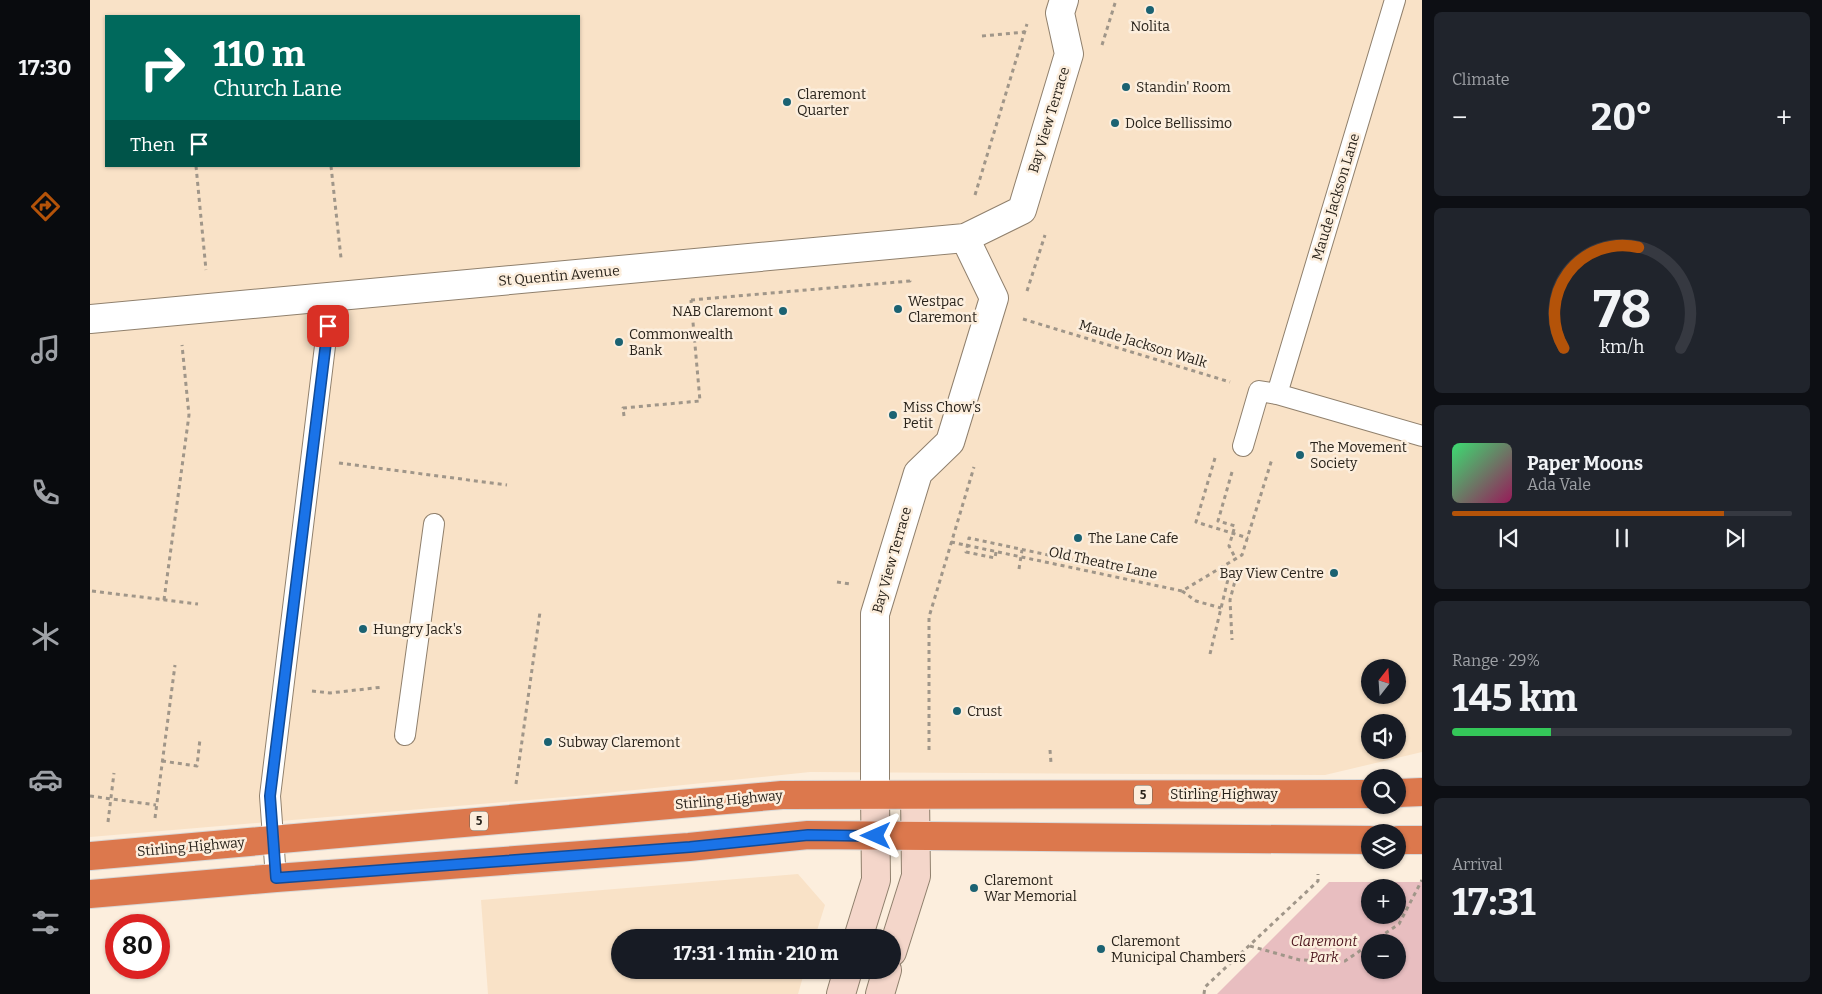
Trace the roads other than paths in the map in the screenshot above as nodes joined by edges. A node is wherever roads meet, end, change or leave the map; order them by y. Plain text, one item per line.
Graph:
1 (1064, 0) edge
2 (1395, 0) edge
3 (1022, 210) joint
4 (965, 238) junction
5 (331, 298) junction
6 (90, 319) edge
7 (1268, 392) junction
8 (1422, 436) edge
9 (1243, 446) dead end
10 (434, 524) dead end
11 (405, 735) dead end
12 (1422, 792) edge
13 (1406, 793) edge
14 (1361, 794) edge
15 (875, 795) junction
16 (915, 795) junction
17 (916, 835) junction
18 (876, 836) junction
19 (273, 839) junction
20 (1361, 840) edge
21 (1406, 840) edge
22 (1422, 840) edge
23 (90, 856) edge
24 (276, 878) junction
25 (90, 894) edge
26 (861, 929) edge
27 (899, 929) edge
28 (845, 979) edge
29 (884, 979) edge
30 (841, 994) edge
31 (880, 994) edge

1 - 3 street, Bay View Terrace
2 - 7 lane, Maude Jackson Lane
3 - 4 street, St Quentin Avenue
4 - 5 street, St Quentin Avenue
4 - 15 street, Bay View Terrace
5 - 6 street, St Quentin Avenue
5 - 19 lane
7 - 8 lane
7 - 9 lane, Maude Jackson Lane
10 - 11 lane
12 - 13 highway
14 - 16 highway, Stirling Highway / 5
15 - 16 highway, Stirling Highway / 5
15 - 18 main road, Bay View Terrace
15 - 19 highway, Stirling Highway / 5
16 - 17 main road
17 - 18 highway
17 - 20 highway
17 - 27 main road
18 - 24 highway
18 - 26 main road, Bay View Terrace
19 - 23 highway, Stirling Highway / 5
19 - 24 lane
21 - 22 highway
24 - 25 highway
28 - 30 main road
29 - 31 main road

